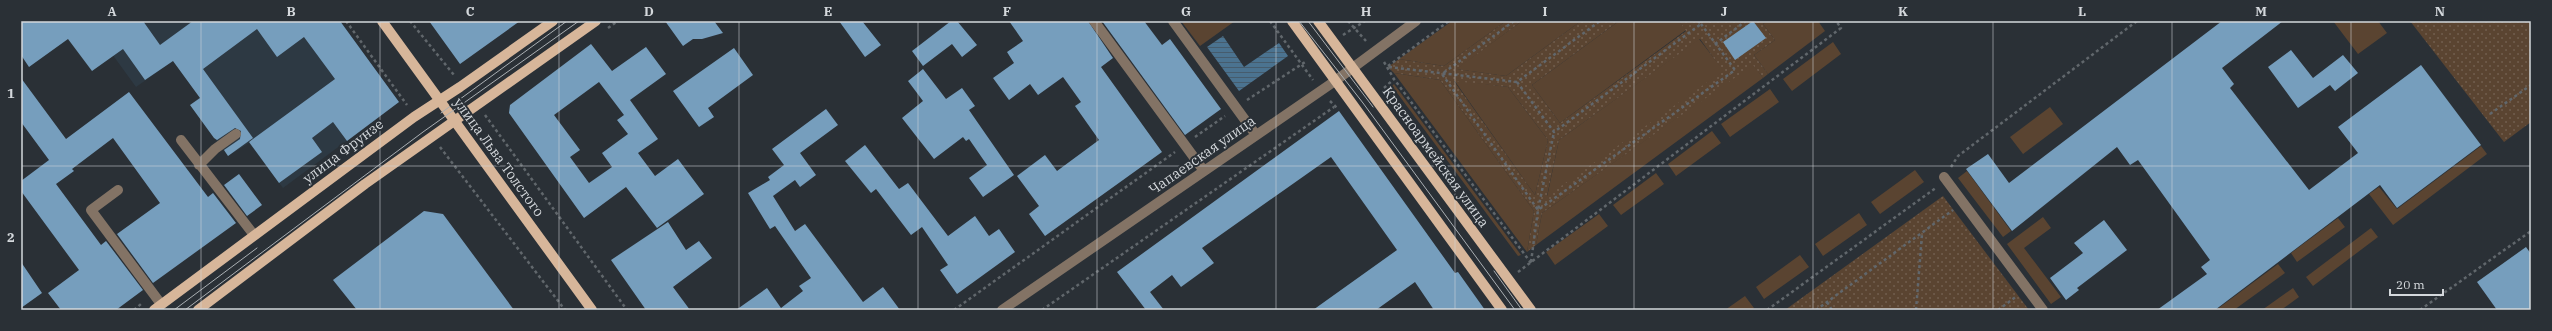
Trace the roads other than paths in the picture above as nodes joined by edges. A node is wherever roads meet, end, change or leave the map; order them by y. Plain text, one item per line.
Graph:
1 (382, 21) edge
2 (553, 21) edge
3 (596, 21) edge
4 (1094, 21) edge
5 (1173, 21) edge
6 (1292, 21) edge
7 (1318, 21) edge
8 (1416, 21) edge
9 (1353, 68) junction
10 (1335, 81) junction
11 (440, 100) junction
12 (455, 120) junction
13 (236, 134) dead end
14 (1256, 135) junction
15 (181, 140) dead end
16 (199, 165) junction
17 (1204, 171) junction
18 (1944, 177) road end
19 (118, 190) dead end
20 (254, 235) junction
21 (158, 307) edge
22 (198, 310) edge
23 (592, 310) edge
24 (1002, 310) edge
25 (1502, 310) edge
26 (1531, 310) edge
27 (2043, 310) edge

1 - 11 main road, улица Льва Толстого
2 - 11 main road, улица Фрунзе
3 - 12 main road
4 - 17 street
5 - 14 street
6 - 10 main road
7 - 9 main road, Красноармейская улица
8 - 9 street, Чапаевская улица
9 - 10 street, Чапаевская улица
9 - 26 main road, Красноармейская улица
10 - 14 street, Чапаевская улица
10 - 25 main road
11 - 12 main road, улица Льва Толстого
11 - 20 main road, улица Фрунзе
12 - 22 main road
12 - 23 main road, улица Льва Толстого
13 - 16 street
14 - 17 street, Чапаевская улица
15 - 16 street
16 - 20 street
17 - 24 street, Чапаевская улица
18 - 27 street
19 - 21 street
20 - 21 main road, улица Фрунзе

